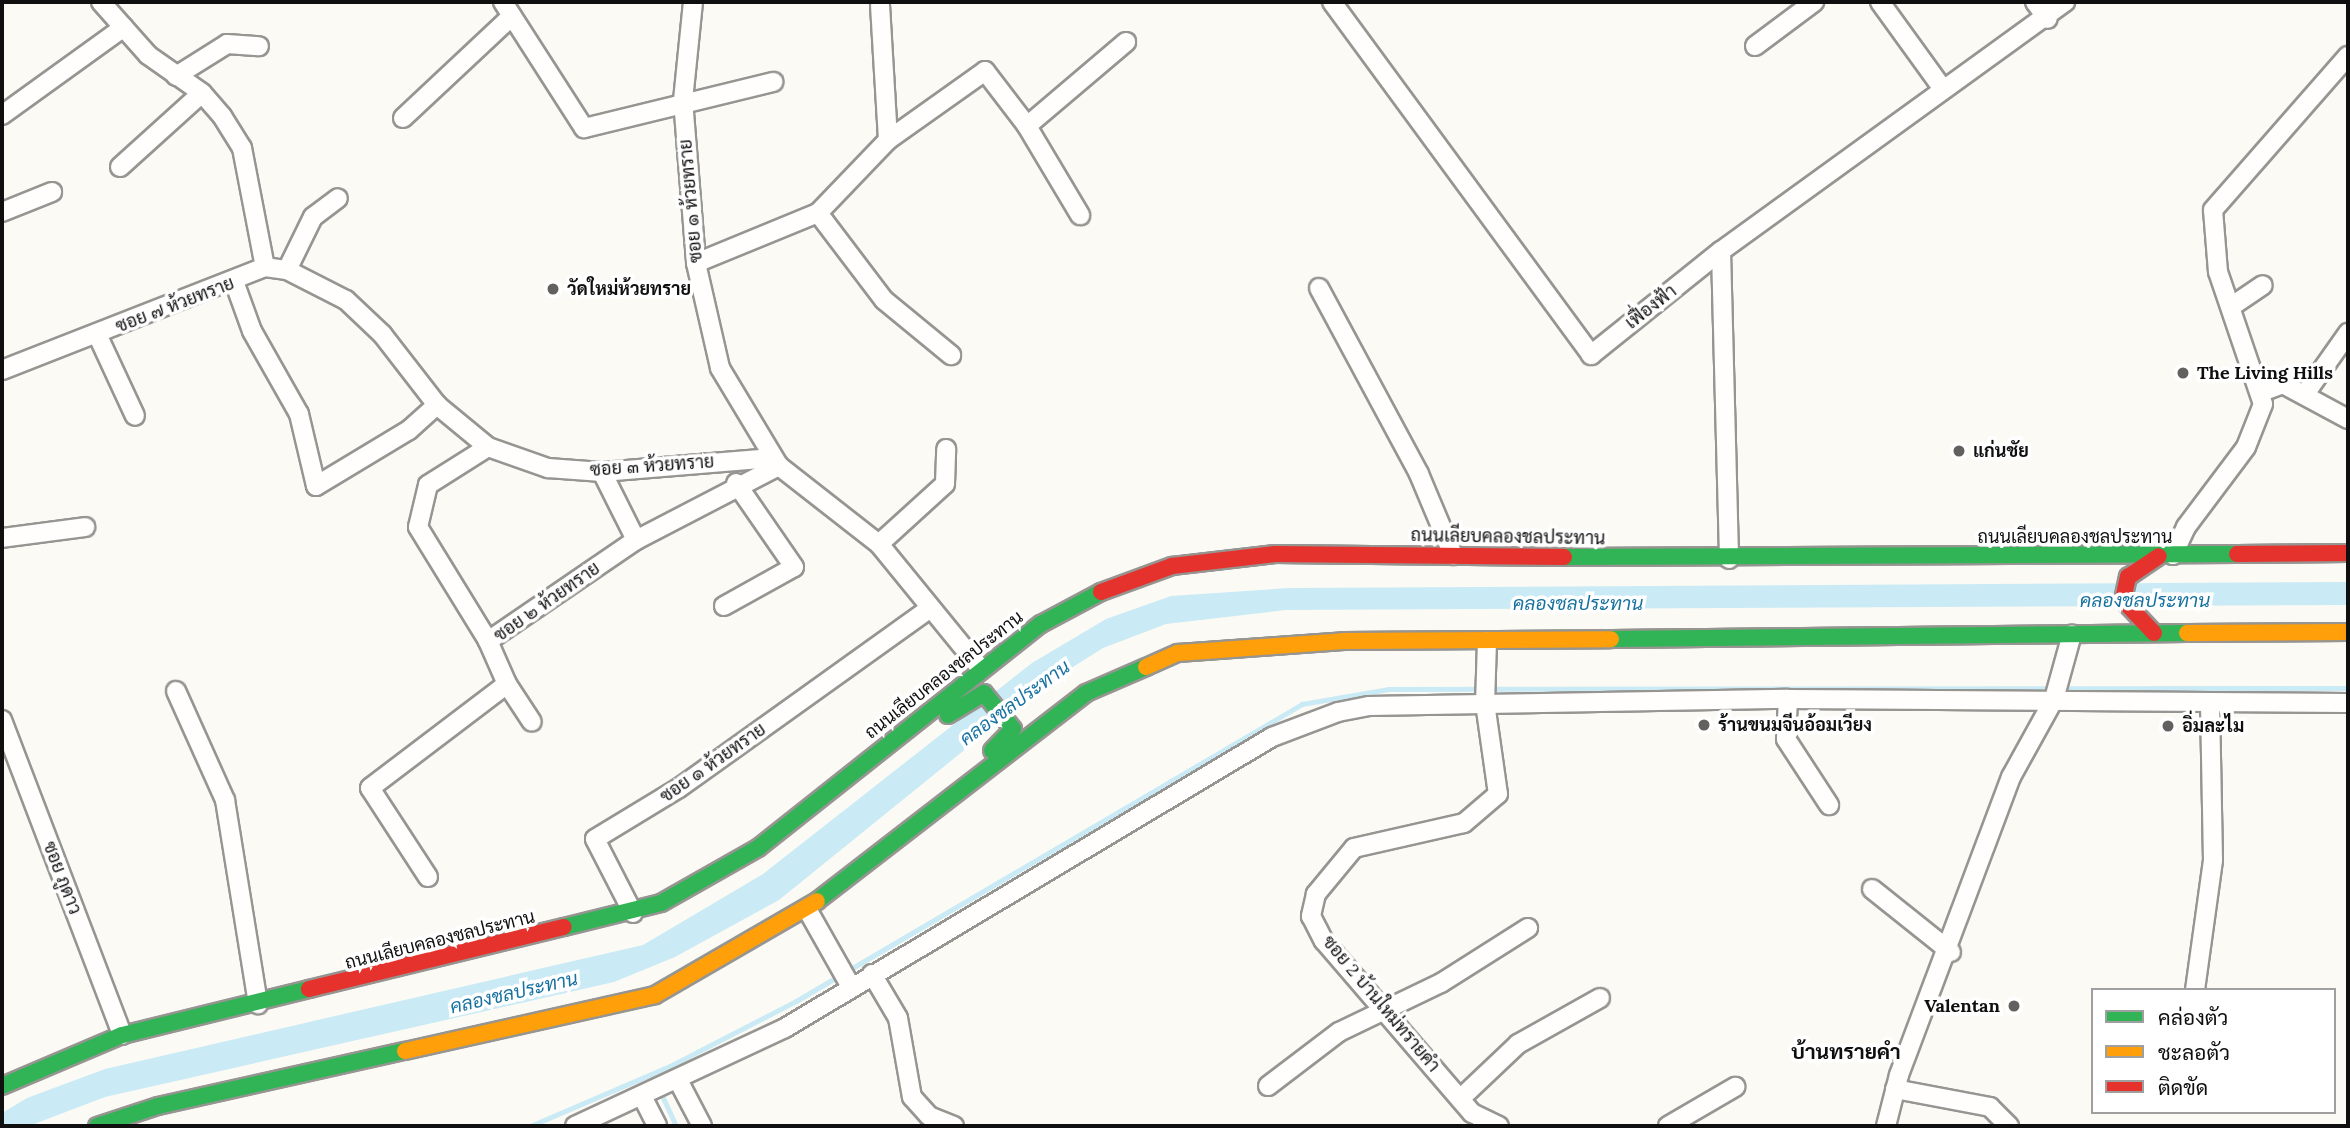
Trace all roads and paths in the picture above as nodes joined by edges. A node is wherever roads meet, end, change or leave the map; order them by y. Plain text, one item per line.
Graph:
1 (101, 2) edge
2 (693, 2) edge
3 (1332, 2) edge
4 (1814, 2) edge
5 (1880, 2) edge
6 (2035, 2) edge
7 (2065, 2) edge
8 (880, 5) dead end
9 (508, 9) edge
10 (2048, 19) junction
11 (124, 27) junction
12 (1126, 42) dead end
13 (259, 46) dead end
14 (1755, 46) dead end
15 (2348, 56) edge
16 (176, 76) junction
17 (773, 82) dead end
18 (1943, 89) junction
19 (202, 93) junction
20 (683, 100) junction
21 (2, 115) edge
22 (402, 118) dead end
23 (1027, 127) junction
24 (888, 140) junction
25 (120, 167) dead end
26 (52, 192) dead end
27 (338, 198) dead end
28 (2, 212) edge
29 (818, 213) junction
30 (1080, 215) dead end
31 (1721, 251) junction
32 (696, 263) junction
33 (265, 267) junction
34 (287, 270) junction
35 (235, 284) junction
36 (2263, 285) dead end
37 (1320, 288) dead end
38 (2232, 306) junction
39 (2348, 333) edge
40 (97, 334) junction
41 (951, 355) dead end
42 (2, 370) edge
43 (2264, 391) junction
44 (2305, 394) junction
45 (437, 405) junction
46 (135, 416) dead end
47 (2348, 419) edge
48 (488, 447) junction
49 (946, 449) dead end
50 (776, 462) junction
51 (602, 472) junction
52 (736, 484) junction
53 (85, 527) dead end
54 (2, 538) edge
55 (636, 540) junction
56 (879, 544) junction
57 (2348, 553) edge
58 (1452, 555) junction
59 (2166, 555) junction
60 (2080, 557) junction
61 (1729, 559) junction
62 (1107, 589) junction
63 (724, 606) dead end
64 (930, 608) junction
65 (2348, 632) edge
66 (2154, 633) junction
67 (2080, 634) junction
68 (488, 641) junction
69 (1487, 641) junction
70 (1145, 662) junction
71 (980, 668) junction
72 (507, 684) junction
73 (990, 688) junction
74 (176, 691) dead end
75 (1485, 698) junction
76 (1788, 699) junction
77 (2052, 701) junction
78 (2348, 703) edge
79 (2210, 704) junction
80 (2, 720) edge
81 (532, 722) dead end
82 (1018, 722) junction
83 (844, 779) junction
84 (1829, 804) dead end
85 (885, 845) junction
86 (428, 877) dead end
87 (1872, 889) dead end
88 (807, 909) junction
89 (633, 913) junction
90 (1528, 928) dead end
91 (1951, 952) junction
92 (872, 974) junction
93 (847, 981) junction
94 (2195, 988) edge
95 (1600, 998) dead end
96 (258, 1004) junction
97 (1384, 1006) junction
98 (121, 1035) junction
99 (678, 1080) junction
100 (2, 1086) edge
101 (1268, 1086) dead end
102 (1735, 1087) dead end
103 (1895, 1089) junction
104 (649, 1095) junction
105 (1460, 1099) junction
106 (97, 1126) edge
107 (575, 1126) edge
108 (657, 1126) edge
109 (702, 1126) edge
110 (954, 1126) edge
111 (1499, 1126) edge
112 (1668, 1126) edge
113 (1886, 1126) edge
114 (2009, 1126) edge

1 - 11 street
2 - 20 street, ซอย ๑ ห้วยทราย
3 - 31 street, เฟื่องฟ้า
4 - 14 street
5 - 18 street
6 - 10 street
7 - 10 street, เฟื่องฟ้า
8 - 24 street
9 - 20 street
9 - 22 street
10 - 18 street, เฟื่องฟ้า
11 - 16 street
11 - 21 street
12 - 23 street
13 - 16 street
15 - 38 street
16 - 19 street
17 - 20 street
18 - 31 street, เฟื่องฟ้า
19 - 25 street
19 - 33 street
20 - 32 street, ซอย ๑ ห้วยทราย
23 - 24 street
23 - 30 street
24 - 29 street
26 - 28 street
27 - 34 street
29 - 32 street
29 - 41 street
31 - 61 street
32 - 50 street, ซอย ๑ ห้วยทราย
33 - 34 street
33 - 35 street, ซอย ๗ ห้วยทราย
34 - 45 street, ซอย ๓ ห้วยทราย
35 - 40 street, ซอย ๗ ห้วยทราย
35 - 45 street
36 - 38 street
37 - 58 street
38 - 43 street
39 - 44 street
40 - 42 street, ซอย ๗ ห้วยทราย
40 - 46 street
43 - 44 street
43 - 59 street
44 - 47 street
45 - 48 street, ซอย ๓ ห้วยทราย
48 - 51 street, ซอย ๓ ห้วยทราย
48 - 68 street
49 - 56 street
50 - 51 street, ซอย ๓ ห้วยทราย
50 - 52 street, ซอย ๒ ห้วยทราย
50 - 56 street, ซอย ๑ ห้วยทราย
51 - 55 street
52 - 55 street, ซอย ๒ ห้วยทราย
52 - 63 street
53 - 54 street
55 - 68 street, ซอย ๒ ห้วยทราย
56 - 64 street, ซอย ๑ ห้วยทราย
57 - 59 main road, ถนนเลียบคลองชลประทาน
58 - 61 main road, ถนนเลียบคลองชลประทาน
58 - 62 main road, ถนนเลียบคลองชลประทาน
59 - 60 main road, ถนนเลียบคลองชลประทาน
59 - 66 main road
60 - 61 main road, ถนนเลียบคลองชลประทาน
60 - 67 main road
62 - 71 main road, ถนนเลียบคลองชลประทาน
62 - 73 main road
64 - 71 street, ซอย ๑ ห้วยทราย
64 - 89 street, ซอย ๑ ห้วยทราย
65 - 66 main road
66 - 67 main road
67 - 69 main road
67 - 77 street
68 - 72 street, ซอย ๒ ห้วยทราย
69 - 70 main road
69 - 75 street, ซอย 2 บ้านใหม่ทรายคำ
70 - 82 main road
70 - 85 main road
71 - 83 main road, ถนนเลียบคลองชลประทาน
72 - 81 street, ซอย ๒ ห้วยทราย
72 - 86 street
73 - 82 main road
73 - 83 main road
74 - 96 street
75 - 76 street
75 - 92 street
75 - 97 street, ซอย 2 บ้านใหม่ทรายคำ
76 - 77 street
76 - 84 street
77 - 79 street
77 - 91 street
78 - 79 street
79 - 94 street
80 - 98 street, ซอย ภูดาว
82 - 85 main road
83 - 89 main road, ถนนเลียบคลองชลประทาน
85 - 88 main road
87 - 91 street
88 - 93 street
88 - 106 main road
89 - 96 main road, ถนนเลียบคลองชลประทาน
90 - 97 street
91 - 103 street
92 - 93 street
92 - 110 street
93 - 99 street
95 - 105 street
96 - 98 main road, ถนนเลียบคลองชลประทาน
97 - 101 street
97 - 105 street, ซอย 2 บ้านใหม่ทรายคำ
98 - 100 main road, ถนนเลียบคลองชลประทาน
99 - 104 street
99 - 109 street
102 - 112 street
103 - 113 street
103 - 114 street
104 - 107 street
104 - 108 street
105 - 111 street, ซอย 2 บ้านใหม่ทรายคำ

